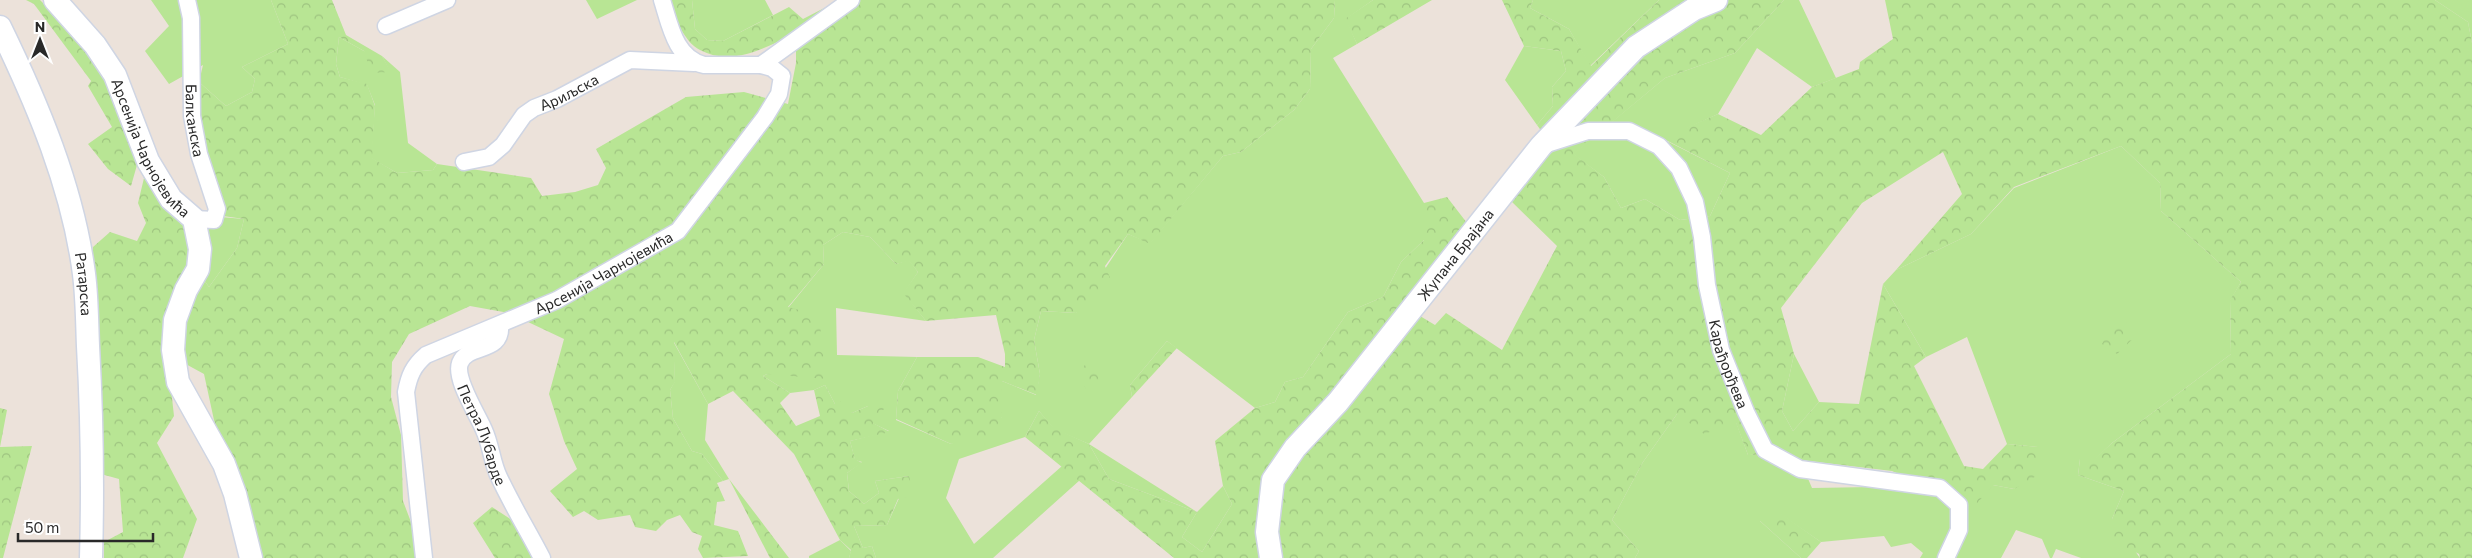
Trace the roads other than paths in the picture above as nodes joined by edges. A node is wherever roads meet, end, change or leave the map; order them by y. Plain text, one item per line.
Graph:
1 (54, 0) edge
2 (187, 0) edge
3 (447, 0) edge
4 (662, 0) edge
5 (851, 0) edge
6 (1716, 0) edge
7 (386, 26) dead end
8 (0, 27) edge
9 (694, 63) junction
10 (761, 66) junction
11 (1541, 146) junction
12 (464, 162) dead end
13 (194, 219) junction
14 (500, 325) junction
15 (91, 558) edge
16 (251, 558) edge
17 (424, 558) edge
18 (542, 558) edge
19 (1272, 558) edge
20 (1946, 558) edge

1 - 13 street, Арсенија Чарнојевића
2 - 13 street, Балканска
3 - 7 street
4 - 9 street
5 - 10 street
6 - 11 street, Жупана Брајана
8 - 15 street, Ратарска
9 - 10 street, Арсенија Чарнојевића
9 - 12 street, Ариљска
10 - 14 street, Арсенија Чарнојевића
11 - 19 street, Жупана Брајана
11 - 20 street, Карађорђева
13 - 16 street, Арсенија Чарнојевића
14 - 17 street, Арсенија Чарнојевића
14 - 18 street, Петра Лубарде

